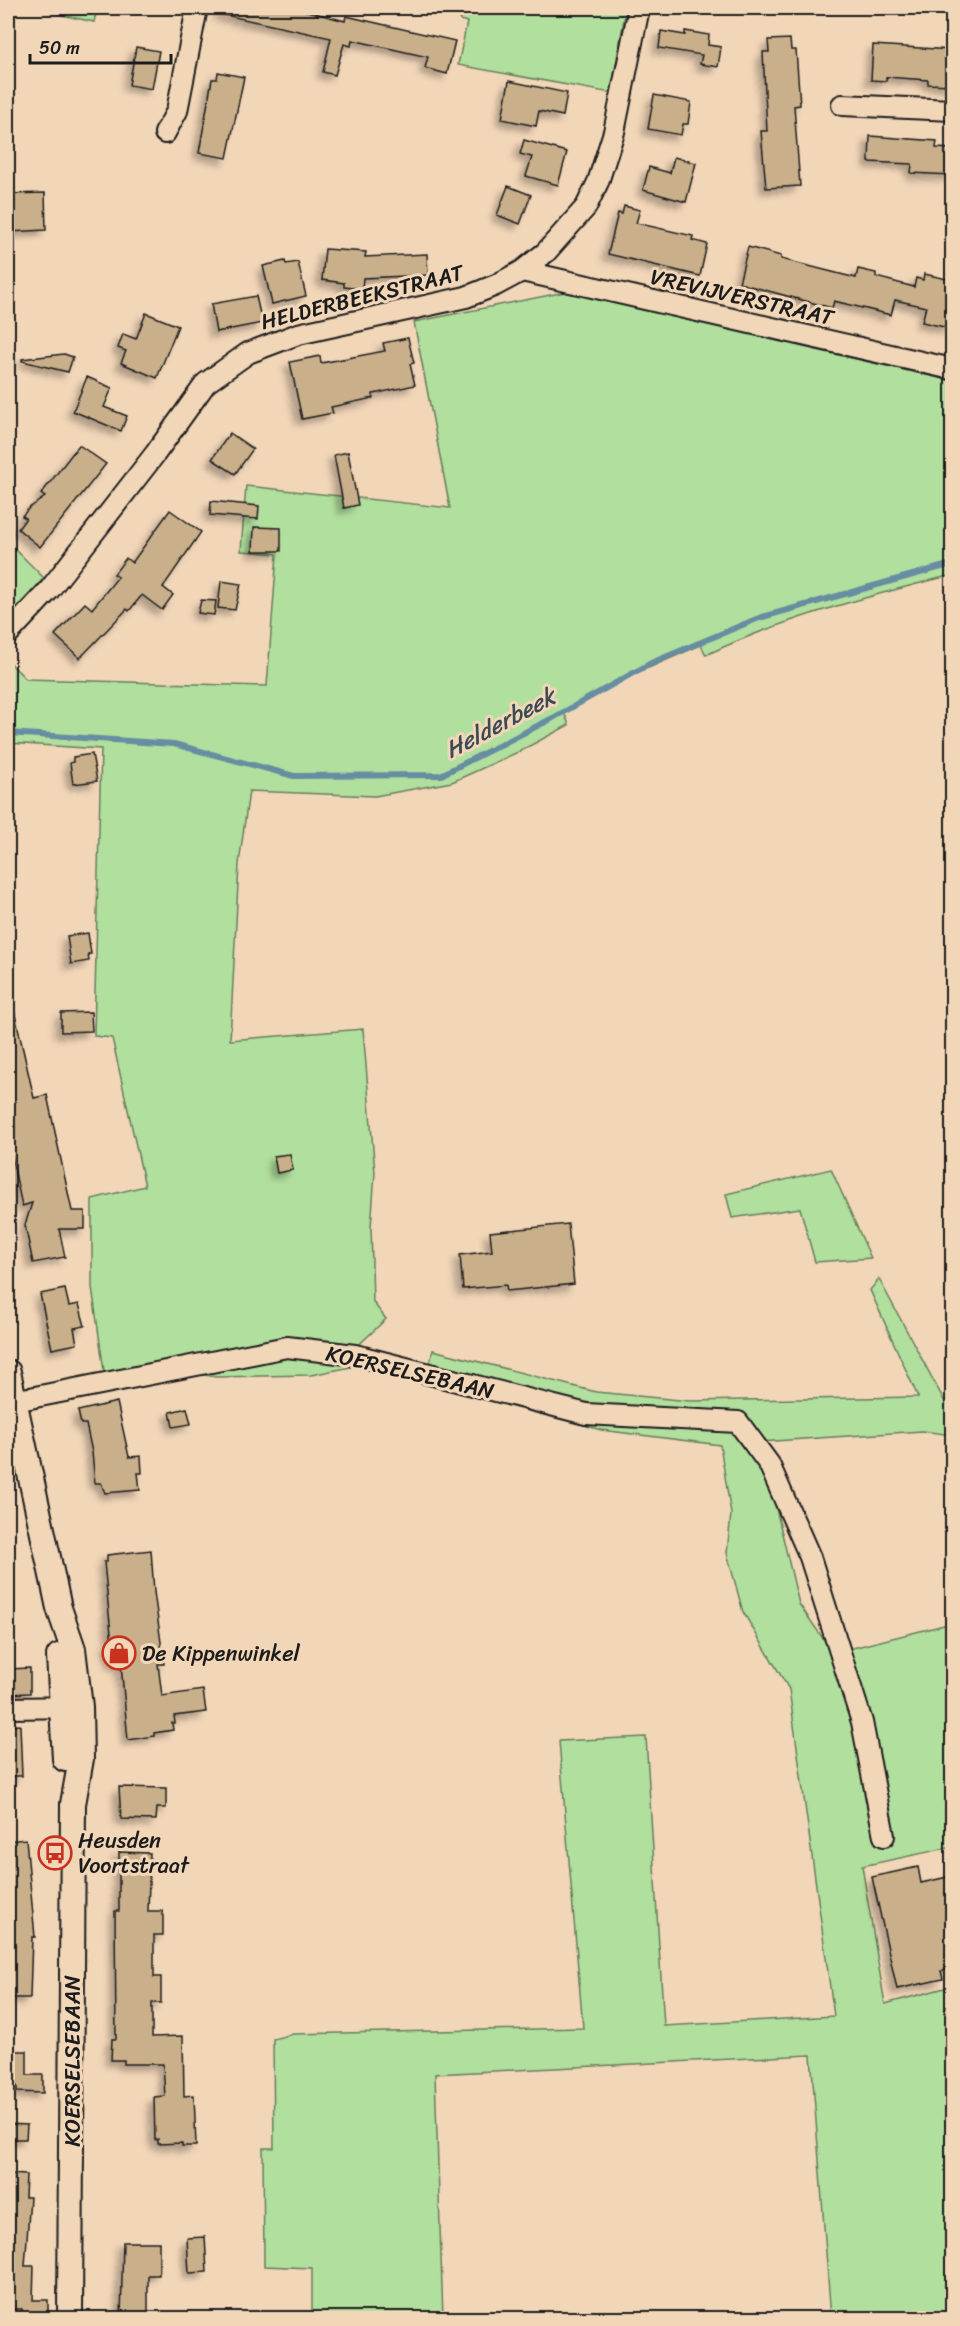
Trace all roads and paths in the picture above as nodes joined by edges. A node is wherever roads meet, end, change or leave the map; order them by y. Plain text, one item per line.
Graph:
1 (197, 8) edge
2 (639, 8) edge
3 (842, 105) dead end
4 (952, 110) edge
5 (165, 133) dead end
6 (522, 271) junction
7 (952, 369) edge
8 (8, 634) edge
9 (8, 1372) edge
10 (14, 1400) junction
11 (72, 1707) junction
12 (8, 1708) edge
13 (884, 1836) dead end
14 (70, 2319) edge

1 - 5 street
2 - 6 street, HELDERBEEKSTRAAT
3 - 4 street
6 - 7 street, VREVIJVERSTRAAT
6 - 8 street, HELDERBEEKSTRAAT
9 - 10 street, KOERSELSEBAAN
10 - 11 street, KOERSELSEBAAN
10 - 13 street, KOERSELSEBAAN
11 - 12 street
11 - 14 street, KOERSELSEBAAN

